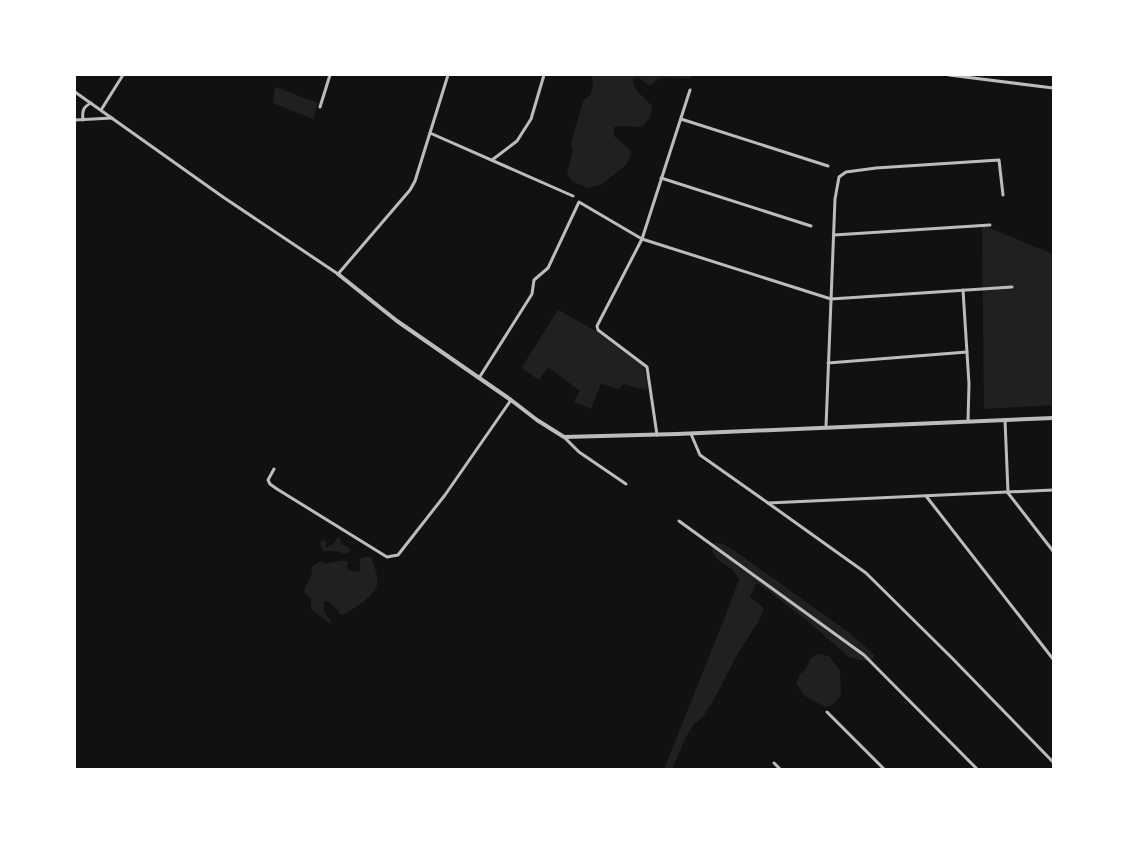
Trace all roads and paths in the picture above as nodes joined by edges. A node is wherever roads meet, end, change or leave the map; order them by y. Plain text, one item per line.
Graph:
1 (123, 75) edge
2 (330, 75) edge
3 (448, 75) edge
4 (544, 75) edge
5 (949, 75) edge
6 (1053, 88) edge
7 (690, 90) dead end
8 (75, 92) edge
9 (91, 103) junction
10 (320, 107) dead end
11 (100, 110) junction
12 (113, 118) junction
13 (681, 119) junction
14 (75, 120) edge
15 (82, 120) junction
16 (430, 133) junction
17 (492, 160) junction
18 (828, 166) dead end
19 (662, 178) junction
20 (1003, 195) dead end
21 (573, 196) dead end
22 (990, 224) dead end
23 (811, 226) dead end
24 (834, 236) junction
25 (642, 238) junction
26 (338, 274) junction
27 (1012, 287) dead end
28 (963, 290) junction
29 (831, 299) junction
30 (967, 352) junction
31 (828, 363) junction
32 (479, 378) junction
33 (511, 400) junction
34 (1053, 418) edge
35 (1005, 420) junction
36 (968, 421) junction
37 (826, 427) junction
38 (691, 434) junction
39 (657, 435) junction
40 (564, 437) junction
41 (274, 469) dead end
42 (626, 484) dead end
43 (1053, 490) edge
44 (1008, 492) junction
45 (925, 496) junction
46 (768, 503) junction
47 (679, 521) dead end
48 (1053, 551) edge
49 (1053, 659) edge
50 (827, 712) dead end
51 (1053, 762) edge
52 (774, 763) dead end
53 (780, 769) edge
54 (884, 769) edge
55 (976, 769) edge

1 - 11 street
2 - 10 street
3 - 16 street
4 - 17 street
5 - 6 street
7 - 13 street
8 - 9 street
9 - 11 street
9 - 15 street
11 - 12 street
12 - 15 street
12 - 26 street
13 - 18 street
13 - 19 street
14 - 15 street
16 - 17 street
16 - 26 street
17 - 21 street
19 - 23 street
19 - 25 street
20 - 24 street
22 - 24 street
24 - 29 street
25 - 29 street
25 - 32 street
25 - 39 street
26 - 32 street
27 - 28 street
28 - 29 street
28 - 30 street
29 - 31 street
30 - 31 street
30 - 36 street
31 - 37 street
32 - 33 street
33 - 40 street
33 - 41 street
34 - 35 street
35 - 36 street
35 - 44 street
36 - 37 street
37 - 38 street
38 - 39 street
38 - 46 street
39 - 40 street
40 - 42 street
43 - 44 street
44 - 45 street
44 - 48 street
45 - 46 street
45 - 49 street
46 - 51 street
47 - 55 street
50 - 54 street
52 - 53 street

